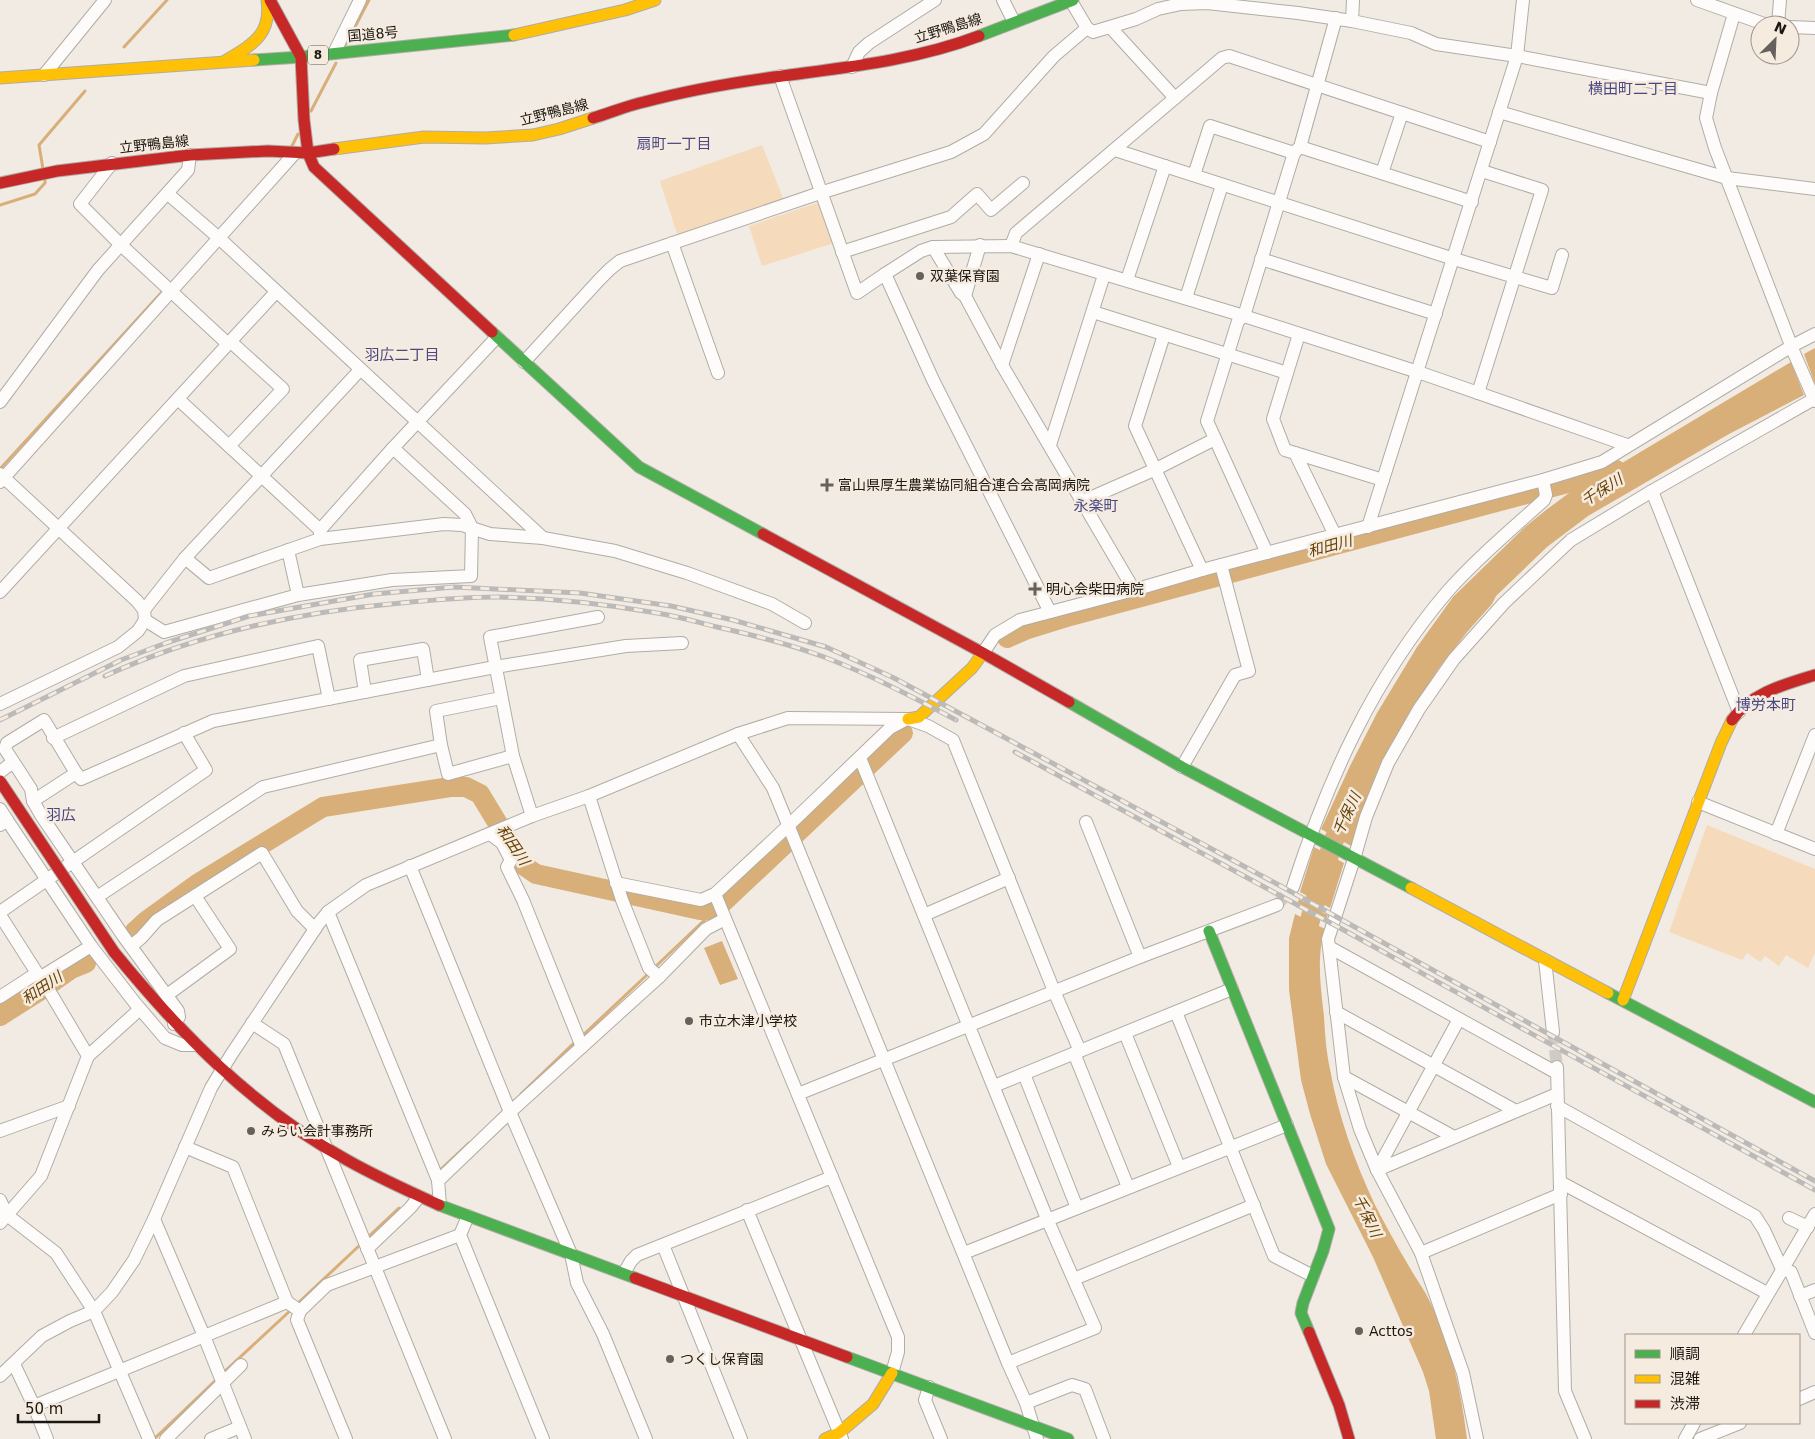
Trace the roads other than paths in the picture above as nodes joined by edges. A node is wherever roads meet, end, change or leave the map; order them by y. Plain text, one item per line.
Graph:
1 (106, 0) edge
2 (269, 0) edge
3 (360, 0) edge
4 (617, 0) edge
5 (655, 0) edge
6 (934, 0) edge
7 (1003, 0) edge
8 (1353, 0) edge
9 (1523, 0) edge
10 (1697, 0) edge
11 (1780, 0) edge
12 (1072, 1) edge
13 (1261, 4) edge
14 (1299, 6) edge
15 (625, 10) junction
16 (1734, 14) junction
17 (1779, 15) edge
18 (1336, 18) junction
19 (1750, 19) edge
20 (1352, 21) junction
21 (1014, 22) junction
22 (1800, 27) edge
23 (1087, 28) junction
24 (1111, 28) junction
25 (1815, 28) edge
26 (334, 53) junction
27 (1517, 56) junction
28 (301, 57) junction
29 (225, 62) junction
30 (852, 67) junction
31 (44, 75) junction
32 (780, 76) junction
33 (0, 78) edge
34 (1318, 85) junction
35 (1711, 92) junction
36 (1175, 98) junction
37 (1499, 112) junction
38 (1402, 113) junction
39 (1490, 142) junction
40 (1115, 150) junction
41 (1297, 150) junction
42 (308, 152) junction
43 (295, 153) junction
44 (190, 155) junction
45 (112, 163) junction
46 (1164, 166) junction
47 (1482, 171) junction
48 (1382, 174) junction
49 (1194, 175) junction
50 (1727, 178) junction
51 (0, 183) edge
52 (1023, 183) dead end
53 (1222, 185) junction
54 (1815, 189) edge
55 (820, 192) junction
56 (168, 194) junction
57 (1472, 202) junction
58 (1279, 204) junction
59 (215, 236) junction
60 (672, 243) junction
61 (120, 245) junction
62 (980, 245) junction
63 (1011, 246) junction
64 (933, 247) junction
65 (842, 252) junction
66 (1039, 254) junction
67 (1562, 255) dead end
68 (1454, 259) junction
69 (1261, 260) junction
70 (885, 274) junction
71 (1104, 275) junction
72 (1515, 276) junction
73 (1127, 280) junction
74 (167, 288) junction
75 (276, 292) junction
76 (965, 296) junction
77 (1186, 298) junction
78 (1093, 312) junction
79 (1436, 314) junction
80 (1244, 316) junction
81 (1299, 334) junction
82 (1815, 334) edge
83 (1164, 335) junction
84 (496, 337) junction
85 (230, 343) junction
86 (1793, 350) junction
87 (1227, 355) junction
88 (524, 362) junction
89 (1002, 365) junction
90 (360, 370) junction
91 (1418, 372) junction
92 (718, 373) dead end
93 (1287, 373) junction
94 (1478, 393) junction
95 (1814, 398) edge
96 (178, 399) junction
97 (0, 402) edge
98 (418, 423) junction
99 (1215, 439) junction
100 (1050, 445) junction
101 (1627, 445) junction
102 (229, 446) junction
103 (393, 448) junction
104 (1295, 453) junction
105 (1156, 469) junction
106 (262, 476) junction
107 (1, 477) edge
108 (1383, 480) junction
109 (1544, 487) junction
110 (1652, 491) junction
111 (1083, 501) junction
112 (1368, 527) junction
113 (60, 528) junction
114 (472, 528) junction
115 (320, 534) junction
116 (1335, 535) junction
117 (543, 538) junction
118 (288, 550) junction
119 (1267, 553) junction
120 (184, 558) junction
121 (1222, 568) junction
122 (1202, 570) junction
123 (1134, 590) junction
124 (0, 592) edge
125 (298, 595) junction
126 (1050, 612) junction
127 (144, 615) junction
128 (598, 617) dead end
129 (805, 623) dead end
130 (682, 643) dead end
131 (983, 653) junction
132 (495, 668) junction
133 (1815, 675) edge
134 (428, 680) junction
135 (365, 692) junction
136 (501, 698) junction
137 (329, 699) junction
138 (0, 704) edge
139 (1739, 712) junction
140 (908, 719) junction
141 (184, 733) junction
142 (738, 734) junction
143 (1815, 735) edge
144 (53, 738) junction
145 (441, 745) junction
146 (513, 756) junction
147 (860, 760) junction
148 (13, 762) junction
149 (1182, 767) junction
150 (0, 772) edge
151 (76, 773) junction
152 (0, 781) edge
153 (589, 796) junction
154 (33, 801) junction
155 (1698, 802) junction
156 (0, 809) edge
157 (532, 816) junction
158 (1086, 822) dead end
159 (4, 823) edge
160 (789, 827) junction
161 (492, 833) junction
162 (1776, 834) junction
163 (1312, 837) junction
164 (43, 843) dead end
165 (1815, 848) edge
166 (1351, 858) junction
167 (73, 862) junction
168 (410, 866) junction
169 (62, 870) junction
170 (1010, 878) junction
171 (48, 879) junction
172 (617, 885) junction
173 (1293, 886) tunnel mouth
174 (195, 896) junction
175 (716, 896) junction
176 (97, 897) junction
177 (1276, 905) tunnel mouth
178 (328, 912) junction
179 (0, 914) edge
180 (924, 915) junction
181 (724, 918) junction
182 (315, 929) junction
183 (1209, 931) junction
184 (92, 946) junction
185 (131, 946) junction
186 (1329, 947) junction
187 (1140, 957) junction
188 (1545, 960) junction
189 (655, 973) junction
190 (40, 976) junction
191 (1232, 989) junction
192 (1054, 991) junction
193 (167, 995) junction
194 (0, 997) edge
195 (1623, 1000) junction
196 (140, 1009) junction
197 (1176, 1012) junction
198 (1336, 1012) junction
199 (1459, 1019) junction
200 (252, 1023) junction
201 (174, 1024) junction
202 (970, 1026) junction
203 (1553, 1032) tunnel mouth
204 (1125, 1033) junction
205 (195, 1045) junction
206 (581, 1047) junction
207 (1077, 1052) junction
208 (88, 1056) junction
209 (885, 1061) junction
210 (1434, 1066) junction
211 (222, 1071) junction
212 (1024, 1074) junction
213 (1344, 1077) junction
214 (994, 1086) junction
215 (798, 1094) junction
216 (1557, 1100) junction
217 (1815, 1102) edge
218 (69, 1106) junction
219 (1516, 1111) junction
220 (510, 1112) junction
221 (1408, 1112) junction
222 (1287, 1125) junction
223 (0, 1131) edge
224 (1454, 1138) junction
225 (185, 1147) junction
226 (1231, 1147) junction
227 (326, 1148) junction
228 (1180, 1166) junction
229 (1377, 1170) junction
230 (832, 1177) junction
231 (438, 1181) junction
232 (1128, 1187) junction
233 (1561, 1188) junction
234 (418, 1197) junction
235 (0, 1200) edge
236 (1254, 1205) junction
237 (440, 1206) junction
238 (1077, 1208) junction
239 (747, 1210) junction
240 (1815, 1214) edge
241 (468, 1216) junction
242 (1789, 1218) dead end
243 (3, 1219) edge
244 (154, 1219) junction
245 (1048, 1221) junction
246 (1808, 1227) junction
247 (460, 1234) junction
248 (663, 1245) junction
249 (367, 1249) junction
250 (964, 1253) junction
251 (1421, 1253) junction
252 (571, 1254) junction
253 (375, 1267) junction
254 (1782, 1270) junction
255 (624, 1273) junction
256 (1314, 1276) junction
257 (1074, 1279) junction
258 (1815, 1290) edge
259 (1767, 1293) junction
260 (682, 1295) junction
261 (1800, 1296) junction
262 (292, 1305) junction
263 (94, 1311) junction
264 (1745, 1334) edge
265 (1815, 1334) edge
266 (204, 1336) junction
267 (799, 1338) junction
268 (1008, 1363) junction
269 (14, 1364) junction
270 (242, 1365) dead end
271 (120, 1371) junction
272 (892, 1373) junction
273 (0, 1376) edge
274 (222, 1383) junction
275 (929, 1387) junction
276 (1815, 1392) edge
277 (1800, 1399) edge
278 (1026, 1402) junction
279 (34, 1406) junction
280 (1693, 1424) edge
281 (1738, 1424) edge
282 (1032, 1426) junction
283 (243, 1433) edge
284 (841, 1436) edge
285 (148, 1437) edge
286 (48, 1439) edge
287 (166, 1439) edge
288 (211, 1439) edge
289 (346, 1439) edge
290 (445, 1439) edge
291 (544, 1439) edge
292 (646, 1439) edge
293 (741, 1439) edge
294 (825, 1439) edge
295 (941, 1439) edge
296 (1037, 1439) edge
297 (1068, 1439) edge
298 (1104, 1439) edge
299 (1349, 1439) edge
300 (1477, 1439) edge
301 (1584, 1439) edge
302 (1685, 1439) edge
303 (1700, 1439) edge

1 - 31 street
2 - 28 main road
2 - 29 main road
3 - 26 street
4 - 15 street
5 - 15 main road, 国道8号 / 8
6 - 30 street
7 - 21 street
8 - 20 street
9 - 27 street
10 - 16 street
11 - 17 street
12 - 21 main road, 立野鴨島線
12 - 23 street
13 - 14 street
13 - 24 street
14 - 18 street
15 - 26 main road, 国道8号 / 8
16 - 19 street
16 - 35 street
18 - 20 street
18 - 34 street
20 - 27 street
21 - 30 main road, 立野鴨島線
22 - 25 street
23 - 24 street
23 - 55 street
24 - 36 street
26 - 28 main road, 国道8号 / 8
27 - 35 street
27 - 37 street
28 - 29 main road, 国道8号 / 8
28 - 42 main road
29 - 31 main road, 国道8号 / 8
30 - 32 main road, 立野鴨島線
31 - 33 main road, 国道8号 / 8
32 - 42 main road, 立野鴨島線
32 - 55 street
34 - 36 street
34 - 38 street
34 - 41 street
35 - 50 street
36 - 40 street
37 - 39 street
37 - 50 street
38 - 39 street
38 - 48 street
39 - 47 street
40 - 46 street
40 - 63 street
41 - 48 street
41 - 49 street
41 - 58 street
42 - 43 main road, 立野鴨島線
42 - 84 main road
43 - 44 main road, 立野鴨島線
43 - 59 street
44 - 45 main road, 立野鴨島線
44 - 56 street
45 - 51 main road, 立野鴨島線
45 - 61 street
46 - 49 street
46 - 73 street
47 - 57 street
47 - 72 street
48 - 57 street
49 - 53 street
50 - 54 street
50 - 86 street
52 - 65 street
53 - 58 street
53 - 77 street
55 - 60 street
55 - 65 street
56 - 59 street
56 - 61 street
57 - 68 street
58 - 68 street
58 - 69 street
59 - 74 street
59 - 75 street
60 - 88 street
60 - 92 street
61 - 74 street
61 - 97 street
62 - 63 street
62 - 64 street
62 - 76 street
63 - 66 street
64 - 70 street
64 - 76 street
65 - 70 street
66 - 71 street
66 - 89 street
67 - 72 street
68 - 72 street
68 - 79 street
69 - 79 street
69 - 80 street
70 - 126 street
71 - 73 street
71 - 78 street
72 - 94 street
73 - 77 street
74 - 85 street
74 - 107 street
75 - 85 street
75 - 90 street
76 - 89 street
77 - 80 street
78 - 83 street
78 - 100 street
79 - 91 street
80 - 81 street
80 - 87 street
81 - 91 street
81 - 93 street
82 - 86 street
83 - 87 street
83 - 105 street
84 - 88 main road
84 - 98 street
85 - 96 street
85 - 102 street
86 - 95 street
86 - 101 street
87 - 93 street
87 - 99 street
88 - 131 main road
89 - 100 street
90 - 98 street
90 - 106 street
91 - 94 street
91 - 108 street
93 - 104 street
94 - 101 street
95 - 110 street
96 - 102 street
96 - 113 street
98 - 103 street
98 - 117 street
99 - 105 street
99 - 119 street
100 - 111 street
101 - 109 street
102 - 106 street
103 - 114 street
103 - 115 street
104 - 108 street
104 - 116 street
105 - 111 street
105 - 122 street
106 - 115 street
106 - 120 street
107 - 113 street
108 - 112 street
109 - 112 street
109 - 163 street
110 - 139 street
110 - 166 street
111 - 123 street
112 - 116 street
113 - 124 street
113 - 127 street
114 - 115 street
114 - 117 street
114 - 125 street
115 - 118 street
116 - 119 street
117 - 129 street
118 - 120 street
118 - 125 street
119 - 121 street
120 - 127 street
121 - 122 street
121 - 149 street
122 - 123 street
123 - 126 street
125 - 127 street
126 - 131 street
127 - 138 street
128 - 132 street
130 - 132 street
131 - 140 main road
131 - 149 main road
132 - 134 street
132 - 136 street
133 - 139 main road
134 - 135 street
134 - 135 street
135 - 137 street
136 - 145 street
136 - 146 street
137 - 141 street
137 - 144 street
139 - 155 main road
140 - 142 street
140 - 147 street
140 - 170 street
141 - 151 street
141 - 167 street
142 - 153 street
142 - 160 street
143 - 162 street
144 - 148 street
144 - 151 street
145 - 146 street
145 - 176 street
146 - 157 street
147 - 160 street
147 - 180 street
148 - 150 street
148 - 154 street
149 - 163 main road
151 - 154 street
152 - 201 main road, bridge
153 - 157 street
153 - 172 street
154 - 167 street
155 - 162 street
155 - 195 main road
156 - 159 street
157 - 161 street
158 - 187 street
159 - 171 street
160 - 175 street
160 - 209 street
161 - 168 street
161 - 206 street
162 - 165 street
163 - 166 main road
163 - 173 street
164 - 169 street
166 - 186 street
166 - 188 main road
167 - 169 street
167 - 176 street
168 - 178 street
168 - 220 street
169 - 171 street
170 - 180 street
170 - 192 street
171 - 179 street
171 - 184 street
172 - 175 street
172 - 189 street
174 - 182 street
174 - 185 street
174 - 193 street
175 - 181 street
176 - 185 street
177 - 183 street
178 - 182 street
178 - 231 street
179 - 190 street
180 - 202 street
181 - 189 street
181 - 215 street
182 - 200 street
183 - 187 street
183 - 191 main road
184 - 190 street
184 - 196 street
185 - 193 street
186 - 198 street
186 - 199 street
187 - 192 street
188 - 195 main road
188 - 203 street
189 - 206 street
190 - 194 street
190 - 208 street
191 - 197 street
191 - 222 main road
192 - 202 street
192 - 207 street
193 - 201 street
195 - 217 main road
196 - 205 street
196 - 208 street
197 - 204 street
197 - 226 street
198 - 210 street
198 - 213 street
199 - 210 street
199 - 216 street
200 - 211 street
200 - 227 street
201 - 205 main road
202 - 209 street
202 - 214 street
204 - 207 street
204 - 228 street
205 - 211 main road
206 - 220 street
207 - 212 street
207 - 232 street
208 - 218 street
209 - 215 street
209 - 250 street
210 - 219 street
210 - 221 street
211 - 225 street
211 - 227 main road
212 - 214 street
212 - 238 street
213 - 221 street
213 - 229 street
214 - 245 street
215 - 230 street
216 - 219 street
216 - 233 street
216 - 254 street
218 - 223 street
218 - 243 street
219 - 224 street
220 - 231 street
220 - 252 street
221 - 224 street
221 - 229 street
222 - 226 street
222 - 256 main road
224 - 229 street
225 - 244 street
225 - 262 street
226 - 228 street
226 - 236 street
227 - 234 main road
227 - 249 street
228 - 232 street
229 - 251 street
230 - 239 street
230 - 272 street
231 - 237 street
232 - 238 street
233 - 251 street
233 - 259 street
233 - 301 street
234 - 237 main road
234 - 249 street
235 - 243 street
236 - 256 street
236 - 257 street
237 - 241 main road
238 - 245 street
239 - 248 street
239 - 267 street
240 - 246 street
241 - 247 street
241 - 252 main road
242 - 246 street
243 - 263 street
244 - 263 street
244 - 266 street
245 - 250 street
245 - 257 street
246 - 254 street
247 - 253 street
247 - 291 street
248 - 255 street
248 - 260 street
249 - 253 street
250 - 268 street
251 - 300 street
252 - 255 main road
252 - 292 street
253 - 262 street
253 - 290 street
254 - 259 street
254 - 261 street
255 - 260 main road
256 - 299 main road
257 - 268 street
258 - 261 street
259 - 264 street
260 - 267 main road
260 - 293 street
261 - 265 street
262 - 266 street
262 - 289 street
263 - 269 street
263 - 271 street
266 - 271 street
266 - 274 street
267 - 272 main road
267 - 284 street
268 - 278 street
269 - 273 street
269 - 279 street
270 - 274 street
271 - 279 street
271 - 285 street
272 - 275 main road
272 - 284 main road
274 - 283 street
274 - 287 street
275 - 282 main road
275 - 295 street
276 - 277 street
278 - 282 street
278 - 298 street
279 - 286 street
280 - 302 street
281 - 303 street
282 - 296 street
282 - 297 main road
283 - 288 street
284 - 294 main road

